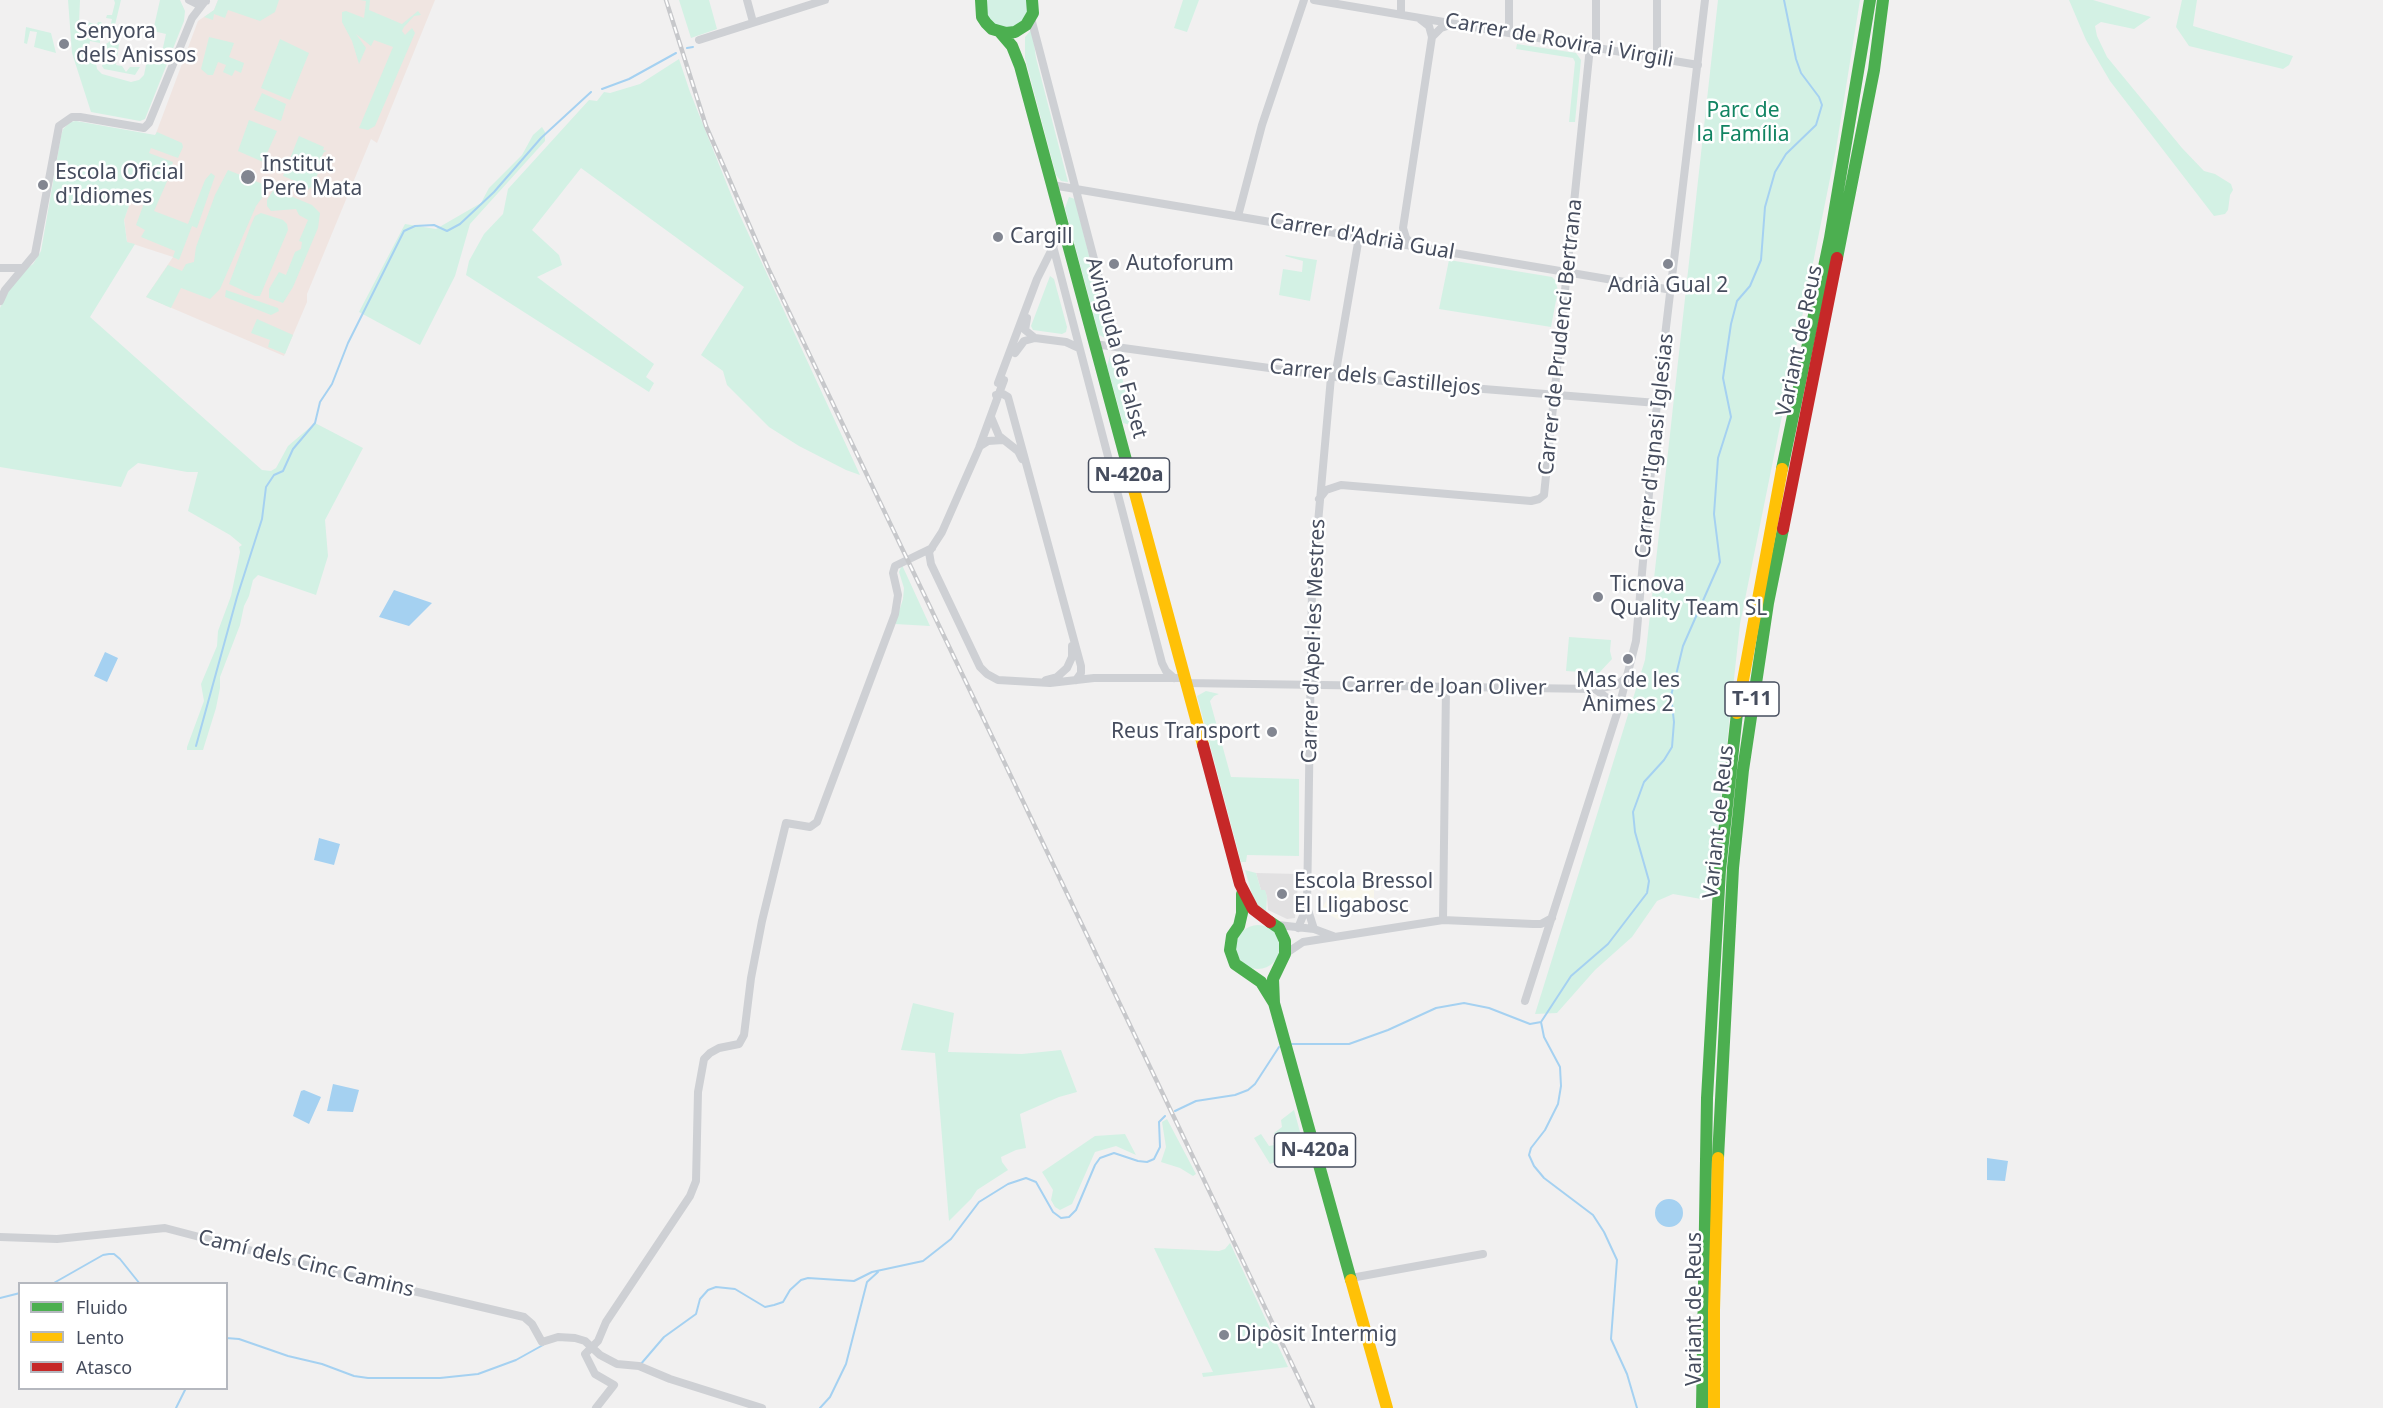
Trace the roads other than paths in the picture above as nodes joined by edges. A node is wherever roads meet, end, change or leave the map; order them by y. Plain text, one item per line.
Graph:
1 (189, 0) edge
2 (747, 0) edge
3 (981, 0) edge
4 (1032, 0) edge
5 (1304, 0) edge
6 (1314, 0) edge
7 (1401, 0) edge
8 (1509, 0) edge
9 (1596, 0) edge
10 (1657, 0) edge
11 (1705, 0) edge
12 (1870, 0) edge
13 (1883, 0) edge
14 (206, 1) edge
15 (821, 1) edge
16 (1401, 14) junction
17 (1415, 16) junction
18 (192, 18) junction
19 (753, 22) junction
20 (1027, 23) junction
21 (1454, 23) junction
22 (1000, 32) junction
23 (1509, 32) junction
24 (1432, 37) junction
25 (699, 40) dead end
26 (1593, 47) junction
27 (1657, 58) junction
28 (1698, 65) junction
29 (1020, 66) junction
30 (1052, 185) junction
31 (1076, 190) junction
32 (1238, 216) junction
33 (1063, 227) junction
34 (1403, 228) junction
35 (1359, 237) junction
36 (1388, 241) junction
37 (1053, 246) junction
38 (1414, 246) junction
39 (0, 268) edge
40 (22, 268) junction
41 (1568, 272) junction
42 (1672, 290) junction
43 (0, 301) edge
44 (1035, 338) junction
45 (1094, 344) junction
46 (1117, 346) junction
47 (1079, 348) junction
48 (1333, 377) junction
49 (1554, 395) junction
50 (998, 396) junction
51 (1657, 403) junction
52 (991, 416) junction
53 (1003, 440) junction
54 (979, 448) junction
55 (1323, 468) junction
56 (1028, 471) junction
57 (967, 473) junction
58 (1341, 485) junction
59 (1319, 499) junction
60 (932, 548) junction
61 (1072, 638) junction
62 (1068, 667) junction
63 (1628, 676) junction
64 (1181, 680) junction
65 (1041, 681) junction
66 (1075, 681) junction
67 (1311, 684) junction
68 (1446, 687) junction
69 (1595, 689) junction
70 (1619, 707) junction
71 (1240, 884) junction
72 (1307, 906) junction
73 (1551, 918) junction
74 (1443, 920) junction
75 (1271, 922) junction
76 (1239, 926) junction
77 (1298, 928) junction
78 (1314, 929) junction
79 (1335, 936) junction
80 (1303, 942) junction
81 (1285, 954) junction
82 (1277, 967) junction
83 (1249, 973) junction
84 (1525, 1001) dead end
85 (1274, 1003) junction
86 (0, 1237) edge
87 (1483, 1254) dead end
88 (1351, 1278) junction
89 (592, 1347) junction
90 (596, 1408) edge
91 (762, 1408) edge
92 (1387, 1408) edge
93 (1702, 1408) edge
94 (1714, 1408) edge

1 - 14 street
1 - 18 street
2 - 19 street
3 - 22 main road, N-420a
4 - 20 main road, N-420a
5 - 32 street
6 - 16 street, Carrer de Rovira i Virgili
7 - 16 street
8 - 23 street
9 - 26 street, Carrer de Prudenci Bertrana
10 - 27 street
11 - 28 street, Carrer d'Ignasi Iglesias
12 - 93 main road, Variant de Reus / T-11
13 - 94 main road, Variant de Reus / T-11
14 - 18 street
15 - 19 street
16 - 17 street, Carrer de Rovira i Virgili
17 - 21 street, Carrer de Rovira i Virgili
17 - 24 street
18 - 40 street
19 - 25 street
20 - 22 main road
20 - 29 main road, Avinguda de Falset / N-420a
20 - 31 street, Avinguda de Falset
21 - 23 street, Carrer de Rovira i Virgili
21 - 24 street
22 - 29 main road, Avinguda de Falset / N-420a
23 - 26 street, Carrer de Rovira i Virgili
24 - 34 street
26 - 27 street, Carrer de Rovira i Virgili
26 - 41 street, Carrer de Prudenci Bertrana
27 - 28 street, Carrer de Rovira i Virgili
28 - 42 street, Carrer d'Ignasi Iglesias
29 - 30 main road, Avinguda de Falset / N-420a
30 - 31 street, Carrer d'Adrià Gual
30 - 33 main road, Avinguda de Falset / N-420a
31 - 32 street, Carrer d'Adrià Gual
31 - 46 street, Avinguda de Falset
32 - 35 street, Carrer d'Adrià Gual
33 - 37 street
33 - 45 main road, Avinguda de Falset / N-420a
34 - 36 street
34 - 38 street
35 - 36 street, Carrer d'Adrià Gual
35 - 48 street, Carrer d'Apel·les Mestres
36 - 38 street, Carrer d'Adrià Gual
37 - 44 street
37 - 47 street, Avinguda de Falset
37 - 50 street
38 - 41 street, Carrer d'Adrià Gual
39 - 40 street
40 - 43 street
41 - 42 street, Carrer d'Adrià Gual
41 - 49 street, Carrer de Prudenci Bertrana
42 - 51 street, Carrer d'Ignasi Iglesias
44 - 47 street
44 - 50 street
45 - 46 street, Carrer dels Castillejos
45 - 64 main road, Avinguda de Falset / N-420a
46 - 48 street, Carrer dels Castillejos
47 - 64 street, Avinguda de Falset
48 - 49 street, Carrer dels Castillejos
48 - 55 street, Carrer d'Apel·les Mestres
49 - 51 street, Carrer dels Castillejos
49 - 58 street, Carrer de Prudenci Bertrana
50 - 52 street
50 - 56 street
50 - 57 street
51 - 63 street, Carrer d'Ignasi Iglesias
52 - 53 street
52 - 54 street
53 - 54 street
53 - 56 street
54 - 57 street
55 - 58 street
55 - 59 street, Carrer d'Apel·les Mestres
56 - 61 street
57 - 60 street
58 - 59 street
59 - 67 street, Carrer d'Apel·les Mestres
60 - 65 street, Carrer de Joan Oliver
60 - 89 street
61 - 62 street
61 - 66 street
62 - 65 street
62 - 66 street
63 - 69 street, Carrer de Joan Oliver
63 - 70 street, Carrer d'Ignasi Iglesias
64 - 66 street, Carrer de Joan Oliver
64 - 67 street, Carrer de Joan Oliver
64 - 71 main road, Avinguda de Falset / N-420a
65 - 66 street, Carrer de Joan Oliver
67 - 68 street, Carrer de Joan Oliver
67 - 72 street, Carrer d'Apel·les Mestres
68 - 69 street, Carrer de Joan Oliver
68 - 74 street
69 - 70 street
70 - 73 street, Carrer d'Ignasi Iglesias
71 - 75 main road, N-420a
71 - 76 main road, N-420a
72 - 77 street, Carrer d'Apel·les Mestres
72 - 78 street, Carrer d'Apel·les Mestres
73 - 74 street
73 - 84 street, Carrer d'Ignasi Iglesias
74 - 79 street
75 - 76 main road
75 - 77 street
75 - 81 main road, N-420a
76 - 83 main road, N-420a
77 - 78 street
78 - 79 street
78 - 80 street
79 - 80 street
80 - 81 street
81 - 82 main road, N-420a
82 - 83 main road
82 - 85 main road, N-420a
83 - 85 main road, N-420a
85 - 88 main road, N-420a
86 - 89 street, Camí dels Cinc Camins
87 - 88 street
88 - 92 main road, N-420a
89 - 90 street
89 - 91 street

